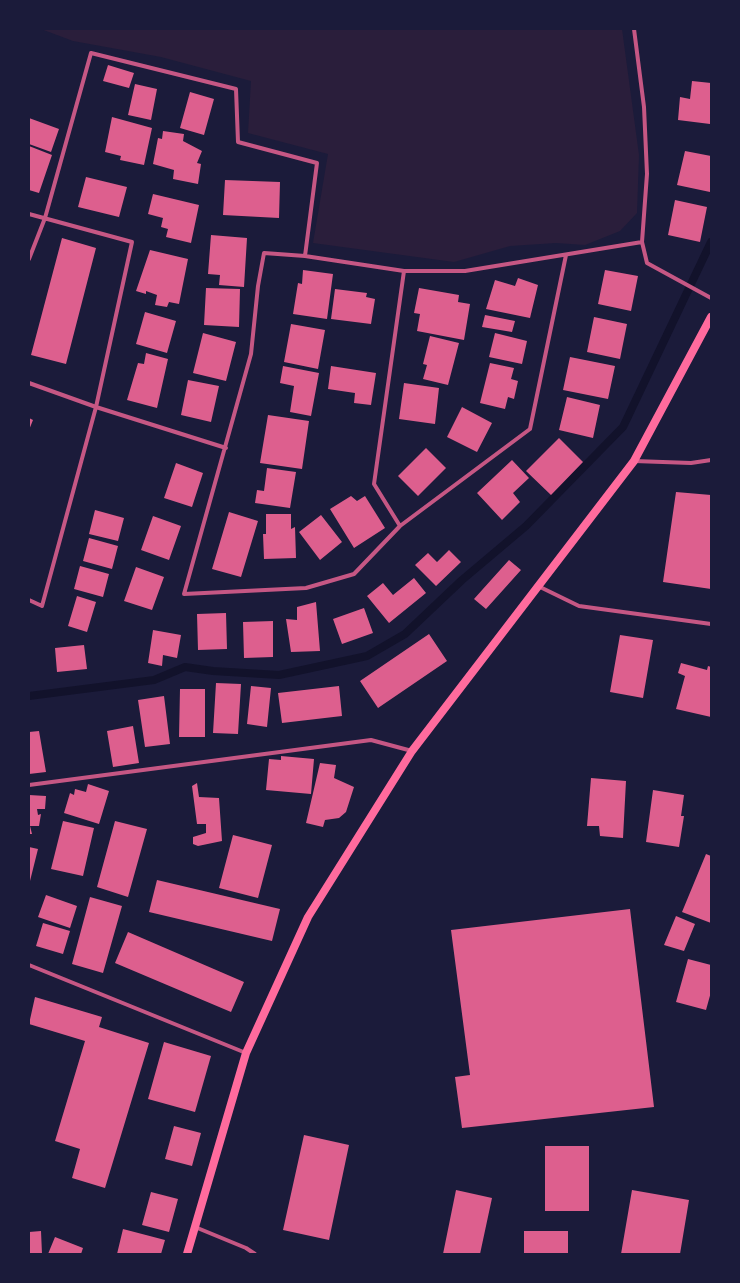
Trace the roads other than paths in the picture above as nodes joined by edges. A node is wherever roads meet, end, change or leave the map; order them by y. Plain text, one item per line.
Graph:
1 (634, 29) edge
2 (29, 214) edge
3 (45, 218) junction
4 (642, 242) junction
5 (566, 255) junction
6 (305, 256) junction
7 (29, 259) edge
8 (404, 271) junction
9 (711, 298) edge
10 (711, 318) edge
11 (29, 383) edge
12 (96, 407) junction
13 (226, 448) junction
14 (711, 460) edge
15 (634, 461) junction
16 (400, 526) junction
17 (538, 586) junction
18 (29, 600) edge
19 (711, 624) edge
20 (412, 751) junction
21 (29, 785) edge
22 (29, 965) edge
23 (246, 1053) junction
24 (195, 1227) junction
25 (187, 1254) edge
26 (256, 1254) edge

1 - 4 street
2 - 3 street
3 - 6 street
3 - 7 street
3 - 12 street
4 - 5 street
4 - 9 street
5 - 8 street
5 - 16 street
6 - 8 street
6 - 13 street
8 - 16 street
10 - 15 main road
11 - 12 street
12 - 13 street
12 - 18 street
13 - 16 street
14 - 15 street
15 - 17 main road
17 - 19 street
17 - 20 main road
20 - 21 street
20 - 23 main road
22 - 23 street
23 - 24 main road
24 - 25 main road
24 - 26 street

